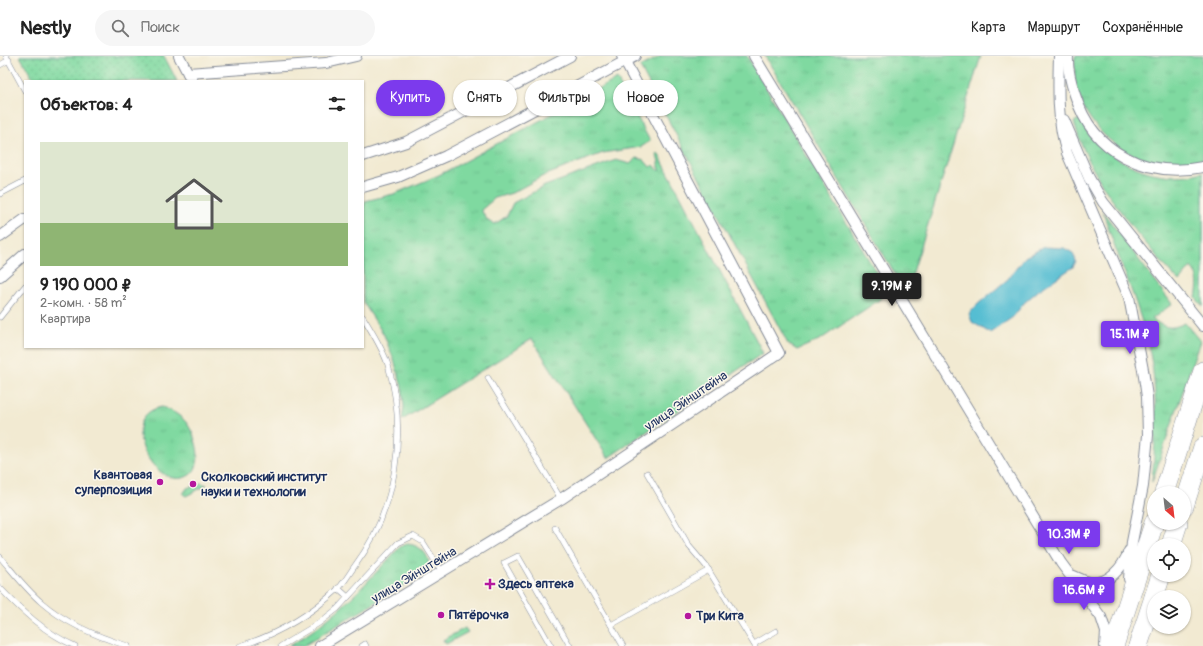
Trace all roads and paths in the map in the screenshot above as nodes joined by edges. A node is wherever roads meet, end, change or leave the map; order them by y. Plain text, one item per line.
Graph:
1 (179, 56) edge
2 (356, 56) edge
3 (570, 56) edge
4 (634, 56) edge
5 (754, 56) edge
6 (1059, 56) edge
7 (1068, 56) edge
8 (8, 58) edge
9 (624, 58) edge
10 (0, 65) edge
11 (190, 77) edge
12 (24, 90) edge
13 (1060, 111) junction
14 (364, 156) edge
15 (1203, 167) edge
16 (24, 182) edge
17 (364, 187) edge
18 (0, 194) edge
19 (24, 220) edge
20 (0, 237) edge
21 (24, 255) edge
22 (0, 276) edge
23 (24, 287) edge
24 (0, 317) edge
25 (364, 319) edge
26 (1203, 326) edge
27 (1203, 371) edge
28 (488, 378) dead end
29 (1203, 447) edge
30 (647, 474) dead end
31 (1166, 486) edge
32 (1190, 486) edge
33 (561, 500) junction
34 (555, 528) dead end
35 (1152, 530) edge
36 (1132, 542) junction
37 (0, 557) edge
38 (709, 570) junction
39 (442, 573) junction
40 (1071, 575) junction
41 (0, 588) edge
42 (338, 588) junction
43 (348, 597) junction
44 (1125, 612) junction
45 (1147, 618) edge
46 (611, 625) junction
47 (776, 631) dead end
48 (754, 645) edge
49 (75, 646) edge
50 (128, 646) edge
51 (240, 646) edge
52 (281, 646) edge
53 (320, 646) edge
54 (362, 646) edge
55 (366, 646) edge
56 (551, 646) edge
57 (570, 646) edge
58 (623, 646) edge
59 (1105, 646) edge
60 (1114, 646) edge
61 (1138, 646) edge

1 - 11 street
2 - 11 street
3 - 14 street
4 - 9 street
5 - 40 street
6 - 13 street
7 - 15 street
8 - 10 lane
8 - 12 lane
9 - 17 street
9 - 33 street, улица Эйнштейна
13 - 26 street
13 - 36 street
16 - 18 lane
19 - 20 street
21 - 22 street
23 - 24 lane
25 - 42 lane
27 - 31 highway
28 - 33 lane
29 - 32 highway
30 - 38 lane
33 - 39 street, улица Эйнштейна
34 - 46 lane
35 - 44 highway
36 - 40 street
36 - 44 street
37 - 50 lane
38 - 46 lane
38 - 48 lane
39 - 43 lane
39 - 53 street, улица Эйнштейна
40 - 59 street
41 - 49 lane
42 - 43 lane
42 - 51 lane
43 - 52 lane
44 - 60 highway
45 - 61 highway
46 - 58 lane
47 - 48 lane
54 - 55 lane
56 - 57 lane

